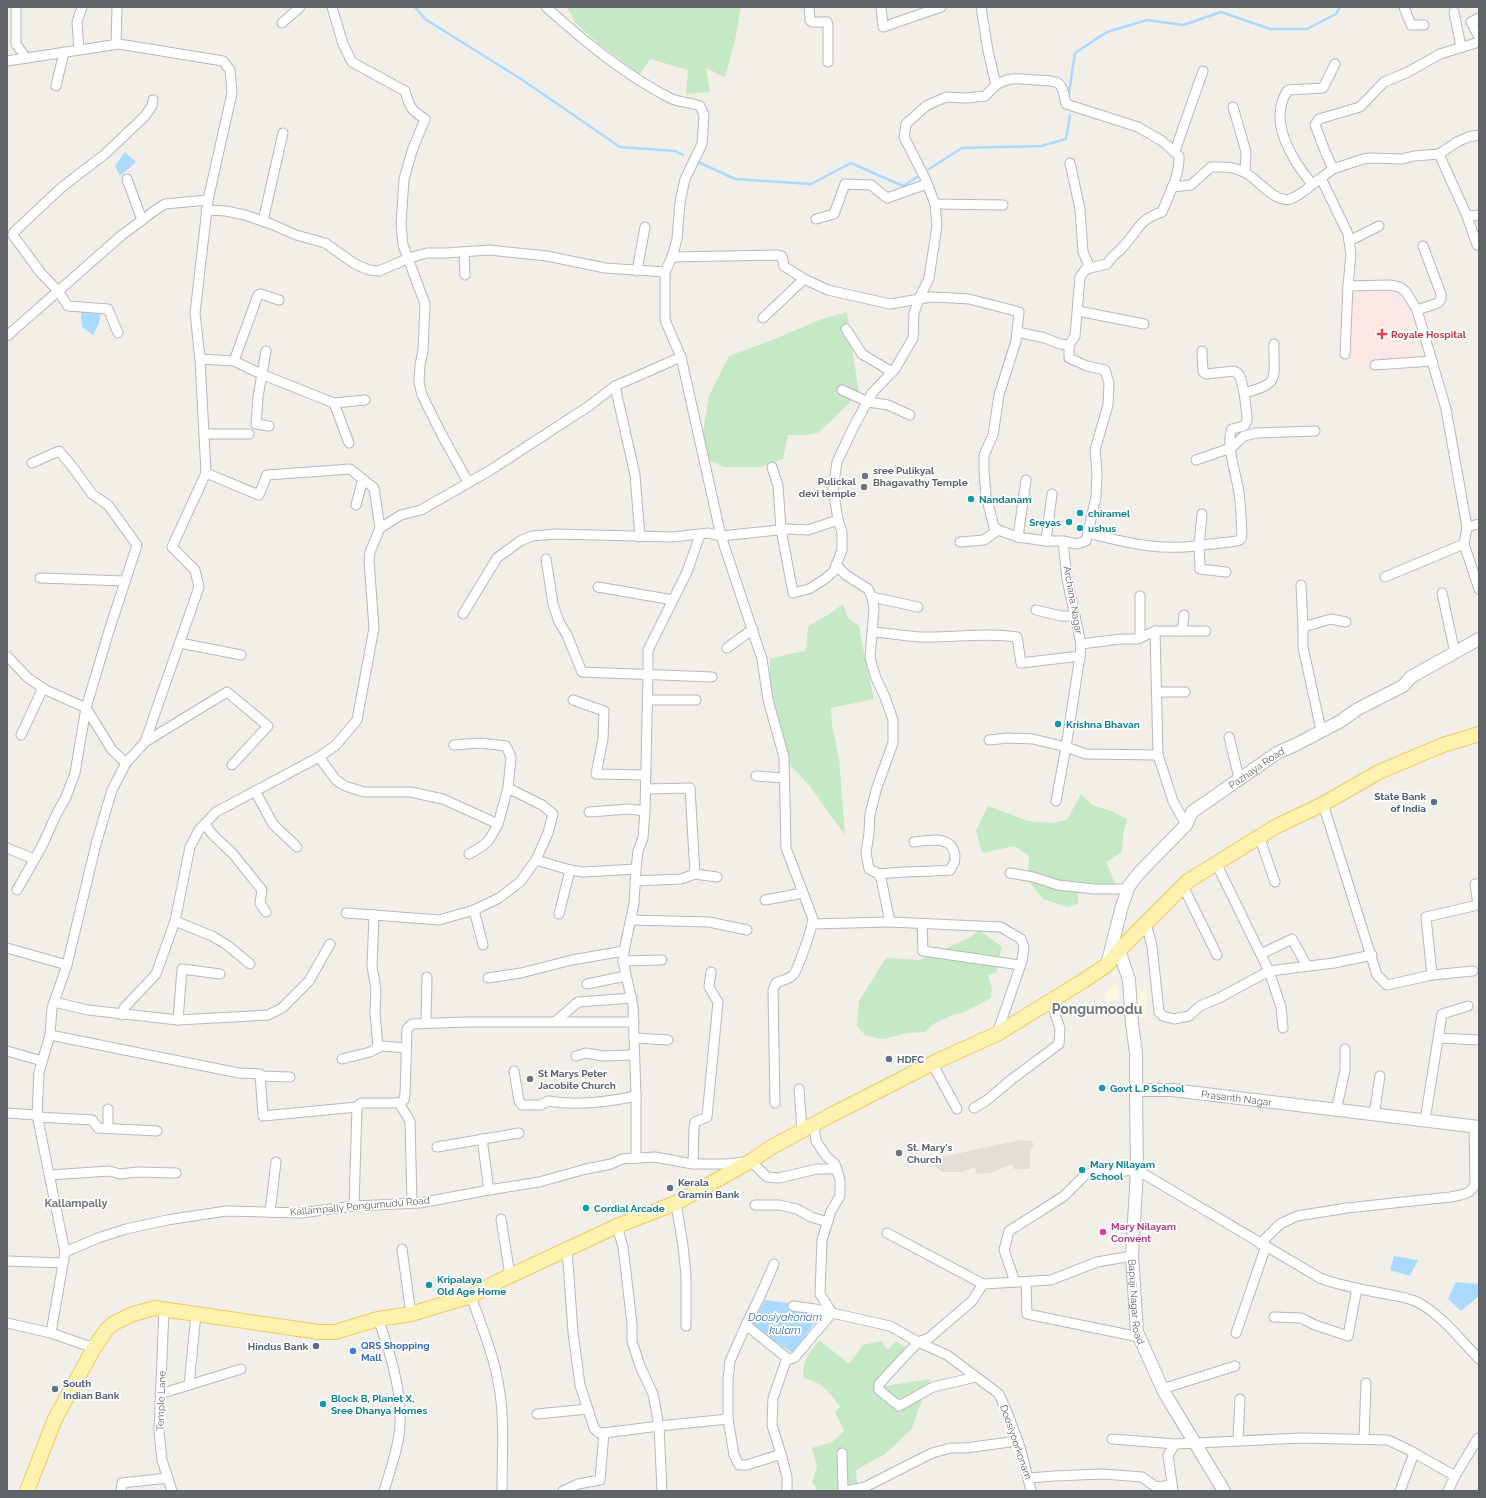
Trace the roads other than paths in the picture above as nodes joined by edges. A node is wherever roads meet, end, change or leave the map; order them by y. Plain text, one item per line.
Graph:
1 (16, 7) edge
2 (82, 7) edge
3 (117, 7) edge
4 (300, 7) edge
5 (332, 7) edge
6 (546, 7) edge
7 (809, 7) edge
8 (881, 7) edge
9 (941, 7) edge
10 (982, 7) edge
11 (1404, 7) edge
12 (1454, 12) dead end
13 (1479, 18) edge
14 (282, 23) dead end
15 (1424, 25) dead end
16 (1479, 37) edge
17 (1479, 42) edge
18 (116, 44) junction
19 (1461, 48) junction
20 (79, 50) junction
21 (64, 52) junction
22 (26, 58) junction
23 (7, 61) edge
24 (828, 62) dead end
25 (1335, 64) dead end
26 (1203, 71) dead end
27 (996, 85) junction
28 (56, 86) dead end
29 (151, 106) dead end
30 (1233, 106) dead end
31 (283, 133) dead end
32 (1479, 135) edge
33 (1175, 151) junction
34 (1439, 154) junction
35 (1070, 163) dead end
36 (1334, 169) junction
37 (1245, 173) junction
38 (1321, 178) junction
39 (126, 179) dead end
40 (927, 184) junction
41 (1312, 184) junction
42 (1172, 187) junction
43 (208, 200) junction
44 (935, 204) junction
45 (1003, 205) dead end
46 (206, 210) junction
47 (1479, 215) edge
48 (1467, 216) junction
49 (816, 219) dead end
50 (142, 220) junction
51 (262, 221) junction
52 (1379, 226) dead end
53 (645, 227) dead end
54 (1349, 240) junction
55 (1477, 245) dead end
56 (1423, 246) dead end
57 (464, 252) junction
58 (672, 257) junction
59 (409, 258) junction
60 (1090, 268) junction
61 (638, 271) junction
62 (665, 272) junction
63 (465, 275) dead end
64 (804, 279) junction
65 (1348, 286) junction
66 (58, 291) junction
67 (919, 299) junction
68 (279, 300) dead end
69 (1417, 310) junction
70 (1078, 311) junction
71 (763, 318) dead end
72 (1144, 324) dead end
73 (846, 329) dead end
74 (1016, 332) junction
75 (118, 333) dead end
76 (7, 336) edge
77 (1274, 344) dead end
78 (1069, 345) junction
79 (266, 351) dead end
80 (1202, 351) dead end
81 (1345, 354) dead end
82 (681, 357) junction
83 (200, 359) junction
84 (234, 361) junction
85 (1432, 361) junction
86 (1375, 365) dead end
87 (892, 372) junction
88 (261, 374) junction
89 (615, 386) junction
90 (842, 390) dead end
91 (1244, 393) junction
92 (364, 400) dead end
93 (868, 402) junction
94 (334, 403) junction
95 (910, 415) dead end
96 (269, 426) dead end
97 (1315, 431) dead end
98 (204, 434) junction
99 (249, 434) dead end
100 (349, 443) dead end
101 (1231, 448) junction
102 (1196, 460) dead end
103 (32, 463) dead end
104 (772, 467) dead end
105 (206, 473) junction
106 (363, 479) junction
107 (1026, 480) dead end
108 (468, 482) junction
109 (1052, 494) dead end
110 (356, 505) dead end
111 (1202, 514) dead end
112 (838, 520) junction
113 (1479, 524) edge
114 (1468, 527) junction
115 (380, 528) junction
116 (781, 529) junction
117 (998, 530) junction
118 (1088, 533) junction
119 (700, 535) junction
120 (721, 536) junction
121 (640, 537) junction
122 (1018, 537) junction
123 (1046, 541) junction
124 (1063, 541) junction
125 (960, 542) dead end
126 (1464, 544) junction
127 (1199, 545) junction
128 (546, 559) dead end
129 (836, 565) junction
130 (1226, 572) dead end
131 (1384, 577) dead end
132 (40, 578) dead end
133 (125, 581) junction
134 (1301, 585) dead end
135 (598, 587) dead end
136 (1479, 589) edge
137 (1442, 593) dead end
138 (1140, 596) dead end
139 (872, 597) junction
140 (673, 600) junction
141 (918, 607) dead end
142 (1036, 610) dead end
143 (463, 614) dead end
144 (1184, 615) dead end
145 (1075, 616) junction
146 (1346, 622) dead end
147 (1303, 627) junction
148 (753, 629) junction
149 (1155, 631) junction
150 (1182, 631) junction
151 (1206, 631) dead end
152 (872, 632) junction
153 (1140, 638) junction
154 (1479, 639) edge
155 (180, 643) junction
156 (1081, 644) junction
157 (727, 648) dead end
158 (1455, 652) junction
159 (241, 655) dead end
160 (7, 656) edge
161 (1080, 656) junction
162 (648, 674) junction
163 (712, 677) dead end
164 (43, 688) junction
165 (1157, 692) junction
166 (1185, 692) dead end
167 (573, 700) dead end
168 (648, 700) junction
169 (696, 700) dead end
170 (86, 708) junction
171 (1321, 730) junction
172 (1479, 734) edge
173 (21, 735) dead end
174 (1229, 737) dead end
175 (989, 740) dead end
176 (145, 742) junction
177 (454, 746) dead end
178 (1066, 747) junction
179 (1158, 755) junction
180 (319, 757) junction
181 (126, 763) junction
182 (232, 765) dead end
183 (646, 775) junction
184 (756, 776) dead end
185 (785, 778) junction
186 (1239, 778) junction
187 (508, 788) junction
188 (646, 789) junction
189 (255, 791) junction
190 (1056, 801) dead end
191 (1322, 804) junction
192 (645, 811) junction
193 (589, 812) dead end
194 (205, 824) junction
195 (498, 824) junction
196 (1186, 825) junction
197 (1258, 836) junction
198 (914, 842) dead end
199 (297, 847) dead end
200 (7, 848) edge
201 (469, 854) dead end
202 (34, 859) junction
203 (536, 860) junction
204 (1216, 863) junction
205 (636, 869) junction
206 (570, 870) junction
207 (1010, 873) dead end
208 (695, 874) junction
209 (879, 874) junction
210 (717, 877) dead end
211 (635, 881) junction
212 (1275, 882) dead end
213 (1479, 884) edge
214 (1183, 886) junction
215 (1128, 889) junction
216 (17, 890) dead end
217 (803, 893) junction
218 (765, 900) dead end
219 (474, 910) junction
220 (266, 912) dead end
221 (346, 913) dead end
222 (559, 914) dead end
223 (374, 916) junction
224 (631, 920) junction
225 (175, 921) junction
226 (890, 922) junction
227 (1146, 923) junction
228 (812, 924) junction
229 (922, 924) junction
230 (747, 930) dead end
231 (330, 944) dead end
232 (483, 945) dead end
233 (7, 948) edge
234 (1119, 950) junction
235 (624, 952) junction
236 (1261, 954) junction
237 (1217, 955) dead end
238 (1372, 955) junction
239 (662, 960) dead end
240 (623, 961) junction
241 (250, 964) dead end
242 (67, 965) junction
243 (1020, 965) junction
244 (1107, 965) junction
245 (1307, 966) junction
246 (1269, 971) junction
247 (1473, 971) dead end
248 (711, 972) dead end
249 (220, 974) dead end
250 (1432, 975) junction
251 (626, 976) junction
252 (427, 977) dead end
253 (488, 978) dead end
254 (587, 984) dead end
255 (632, 998) junction
256 (1051, 1001) junction
257 (54, 1002) junction
258 (1468, 1006) dead end
259 (122, 1015) junction
260 (178, 1020) junction
261 (556, 1021) junction
262 (634, 1022) junction
263 (426, 1023) junction
264 (1283, 1028) dead end
265 (997, 1034) junction
266 (50, 1035) junction
267 (634, 1038) junction
268 (1438, 1038) junction
269 (668, 1040) dead end
270 (1479, 1040) edge
271 (378, 1048) junction
272 (406, 1048) junction
273 (1345, 1049) dead end
274 (7, 1050) edge
275 (634, 1055) junction
276 (576, 1056) dead end
277 (342, 1059) dead end
278 (42, 1061) junction
279 (932, 1063) junction
280 (514, 1071) dead end
281 (260, 1076) junction
282 (1380, 1076) dead end
283 (290, 1078) dead end
284 (799, 1090) dead end
285 (1136, 1090) junction
286 (636, 1096) junction
287 (399, 1103) junction
288 (775, 1103) dead end
289 (357, 1107) junction
290 (974, 1108) dead end
291 (108, 1109) dead end
292 (957, 1109) dead end
293 (1336, 1110) junction
294 (7, 1113) edge
295 (1374, 1115) junction
296 (37, 1116) junction
297 (1425, 1120) junction
298 (1477, 1127) edge
299 (108, 1128) junction
300 (808, 1128) junction
301 (157, 1131) dead end
302 (518, 1133) dead end
303 (482, 1139) junction
304 (437, 1147) dead end
305 (636, 1158) junction
306 (751, 1161) junction
307 (276, 1162) dead end
308 (693, 1164) junction
309 (837, 1169) junction
310 (1137, 1170) junction
311 (176, 1173) dead end
312 (50, 1176) junction
313 (489, 1190) junction
314 (412, 1203) junction
315 (676, 1203) junction
316 (755, 1205) dead end
317 (354, 1206) junction
318 (270, 1212) junction
319 (501, 1218) dead end
320 (828, 1222) junction
321 (617, 1226) junction
322 (887, 1233) dead end
323 (1263, 1245) junction
324 (402, 1249) dead end
325 (567, 1249) junction
326 (65, 1252) junction
327 (1132, 1256) junction
328 (7, 1261) edge
329 (64, 1263) junction
330 (774, 1264) dead end
331 (510, 1275) junction
332 (1015, 1282) junction
333 (1026, 1282) junction
334 (983, 1284) junction
335 (1356, 1288) junction
336 (471, 1296) junction
337 (793, 1306) dead end
338 (164, 1309) junction
339 (832, 1313) junction
340 (196, 1314) junction
341 (411, 1314) junction
342 (1274, 1317) dead end
343 (378, 1319) junction
344 (7, 1323) edge
345 (746, 1325) junction
346 (686, 1326) dead end
347 (51, 1333) junction
348 (1236, 1333) dead end
349 (1139, 1337) junction
350 (918, 1342) junction
351 (94, 1348) junction
352 (787, 1358) junction
353 (1479, 1358) edge
354 (1235, 1366) dead end
355 (241, 1369) dead end
356 (976, 1377) junction
357 (1366, 1382) dead end
358 (189, 1385) junction
359 (1162, 1389) junction
360 (160, 1394) junction
361 (1240, 1399) dead end
362 (588, 1409) junction
363 (537, 1414) dead end
364 (728, 1419) junction
365 (659, 1426) junction
366 (604, 1434) junction
367 (1478, 1438) dead end
368 (1112, 1439) dead end
369 (1364, 1439) junction
370 (1238, 1440) junction
371 (1018, 1442) junction
372 (1195, 1442) junction
373 (1175, 1444) junction
374 (842, 1453) dead end
375 (1414, 1453) junction
376 (781, 1454) junction
377 (1455, 1476) junction
378 (168, 1478) junction
379 (1029, 1478) junction
380 (1172, 1488) edge
381 (865, 1489) edge
382 (27, 1491) edge
383 (121, 1491) edge
384 (172, 1491) edge
385 (384, 1491) edge
386 (502, 1491) edge
387 (563, 1491) edge
388 (662, 1491) edge
389 (787, 1491) edge
390 (845, 1491) edge
391 (1031, 1491) edge
392 (1224, 1491) edge
393 (1400, 1491) edge
394 (1448, 1491) edge

1 - 22 street
2 - 20 street
3 - 18 street
4 - 14 street
5 - 59 street
6 - 58 street
7 - 24 street
8 - 9 street
10 - 27 street
11 - 15 street
12 - 19 street
13 - 16 street
17 - 19 street
18 - 20 street
18 - 43 street
19 - 36 street
20 - 21 street
21 - 22 street
21 - 28 street
22 - 23 street
25 - 41 street
26 - 33 street
27 - 33 street
27 - 40 street
29 - 66 street
30 - 37 street
31 - 51 street
32 - 34 street
33 - 42 street
34 - 36 street
34 - 48 street
35 - 60 street
36 - 38 street
37 - 41 street
37 - 42 street
38 - 41 street
38 - 54 street
39 - 50 street
40 - 44 street
40 - 49 street
42 - 60 street
43 - 46 street
43 - 50 street
44 - 45 street
44 - 67 street
46 - 51 street
46 - 83 street
47 - 48 street
48 - 55 street
50 - 66 street
51 - 59 street
52 - 54 street
53 - 61 street
54 - 65 street
56 - 69 street
57 - 59 street
57 - 61 street
57 - 63 street
58 - 62 street
58 - 64 street
59 - 108 street
60 - 70 street
61 - 62 street
62 - 82 street
64 - 67 street
64 - 71 street
65 - 69 street
65 - 81 street
66 - 75 street
66 - 76 street
67 - 74 street
67 - 87 street
68 - 84 street
69 - 85 street
70 - 72 street
70 - 78 street
73 - 87 street
74 - 78 street
74 - 117 street
77 - 91 street
78 - 118 street
79 - 88 street
80 - 91 street
82 - 89 street
82 - 120 street
83 - 84 street
83 - 98 street
84 - 88 street
85 - 86 street
85 - 114 street
87 - 93 street
88 - 94 street
88 - 96 street
89 - 108 street
89 - 121 street
90 - 93 street
91 - 101 street
92 - 94 street
93 - 95 street
93 - 112 street
94 - 100 street
97 - 101 street
98 - 99 street
98 - 105 street
101 - 102 street
101 - 127 street
103 - 133 street
104 - 116 street
105 - 106 street
105 - 155 street
106 - 110 street
106 - 115 street
107 - 122 street
108 - 115 street
109 - 123 street
111 - 127 street
112 - 116 street
112 - 129 street
113 - 114 street
114 - 126 street
115 - 180 street
116 - 120 street
116 - 129 street
117 - 122 street
117 - 125 street
118 - 124 street
118 - 127 street
119 - 120 street
119 - 121 street
119 - 140 street
120 - 148 street
121 - 143 street
122 - 123 street
123 - 124 street
124 - 145 street, Archana Nagar
126 - 131 street
126 - 136 street
127 - 130 street
128 - 162 street
129 - 139 street
132 - 133 street
133 - 170 street
134 - 147 street
135 - 140 street
137 - 158 street
138 - 153 street
139 - 141 street
139 - 152 street
140 - 162 street
142 - 145 street
144 - 150 street
145 - 156 street, Archana Nagar
146 - 147 street
147 - 171 street
148 - 157 street
148 - 185 street
149 - 150 street
149 - 153 street, Archana Nagar
149 - 165 street
150 - 151 street
152 - 161 street
152 - 209 street
153 - 156 street, Archana Nagar
154 - 158 street, Pazhaya Road
155 - 159 street
155 - 176 street
156 - 161 street
158 - 171 street, Pazhaya Road
160 - 164 street
161 - 178 street
162 - 163 street
162 - 168 street
164 - 170 street
164 - 173 street
165 - 166 street
165 - 179 street
167 - 183 street
168 - 169 street
168 - 183 street
170 - 181 street
170 - 202 street
171 - 186 street, Pazhaya Road
172 - 191 main road
174 - 186 street
175 - 178 street
176 - 181 street
176 - 182 street
177 - 187 street
178 - 179 street
178 - 190 street
179 - 196 street
180 - 189 street
180 - 195 street
181 - 242 street
183 - 188 street
184 - 185 street
185 - 217 street
186 - 196 street, Pazhaya Road
187 - 195 street
187 - 203 street
188 - 192 street
188 - 208 street
189 - 194 street
189 - 199 street
191 - 197 main road
191 - 238 street
192 - 193 street
192 - 205 street
194 - 220 street
194 - 225 street
195 - 201 street
196 - 215 street, Pazhaya Road
197 - 204 main road
197 - 212 street
198 - 209 street
200 - 202 street
202 - 216 street
203 - 206 street
203 - 219 street
204 - 214 main road
204 - 236 street
205 - 206 street
205 - 211 street
206 - 222 street
207 - 215 street
208 - 210 street
208 - 211 street
209 - 226 street
211 - 224 street
213 - 250 street
214 - 227 main road
214 - 237 street
215 - 244 street, Pazhaya Road
217 - 218 street
217 - 228 street
219 - 223 street
219 - 232 street
221 - 223 street
223 - 271 street
224 - 230 street
224 - 235 street
225 - 241 street
225 - 259 street
226 - 228 street
226 - 229 street
227 - 234 main road
227 - 246 street
228 - 288 street
229 - 243 street
229 - 243 street
231 - 260 street
233 - 242 street
234 - 244 main road
234 - 285 street
235 - 240 street
235 - 253 street
236 - 245 street
236 - 246 street
238 - 245 street
238 - 250 street
239 - 240 street
240 - 251 street
242 - 257 street
243 - 265 street
244 - 256 main road
245 - 246 street
246 - 264 street
247 - 250 street
248 - 308 street
249 - 260 street
251 - 254 street
251 - 255 street
252 - 263 street
255 - 261 street
255 - 262 street
256 - 265 main road
256 - 290 street
257 - 259 street
257 - 266 street
258 - 268 street
259 - 260 street
261 - 262 street
261 - 263 street
262 - 267 street
263 - 272 street
265 - 279 main road
266 - 278 street
266 - 281 street
267 - 269 street
267 - 275 street
268 - 270 street
268 - 297 street
271 - 272 street
271 - 277 street
272 - 287 street
273 - 293 street
274 - 278 street
275 - 276 street
275 - 286 street
278 - 296 street
279 - 292 street
279 - 300 main road
280 - 286 street
281 - 283 street
281 - 289 street
282 - 295 street
284 - 300 street
285 - 293 street, Prasanth Nagar
285 - 310 street, Bapuji Nagar Road
286 - 305 street
287 - 289 street
287 - 314 street
289 - 317 street
291 - 299 street
293 - 295 street, Prasanth Nagar
294 - 296 street
295 - 297 street, Prasanth Nagar
296 - 299 street
296 - 312 street
297 - 298 street, Prasanth Nagar
298 - 323 street
299 - 301 street
300 - 306 main road
300 - 309 street
302 - 303 street
303 - 304 street
303 - 313 street
305 - 308 street, Kallampally Pongumudu Road
305 - 313 street, Kallampally Pongumudu Road
306 - 308 street, Kallampally Pongumudu Road
306 - 309 street
306 - 315 main road
307 - 318 street
309 - 320 street
310 - 323 street
310 - 327 street, Bapuji Nagar Road
310 - 332 street
311 - 312 street
312 - 326 street
313 - 314 street, Kallampally Pongumudu Road
314 - 317 street, Kallampally Pongumudu Road
315 - 321 main road
315 - 346 street
316 - 320 street
317 - 318 street, Kallampally Pongumudu Road
318 - 326 street, Kallampally Pongumudu Road
319 - 331 street
320 - 339 street
321 - 325 main road
321 - 365 street
322 - 334 street
323 - 335 street
323 - 348 street
324 - 341 street
325 - 331 main road
325 - 362 street
326 - 329 street
327 - 333 street
327 - 349 street, Bapuji Nagar Road
328 - 329 street
329 - 347 street
330 - 345 street
331 - 336 main road
332 - 333 street
332 - 334 street
333 - 349 street
334 - 350 street
335 - 342 street
335 - 353 street
336 - 341 main road
336 - 386 street
337 - 339 street, Doosiyoorkonam
338 - 340 main road
338 - 351 main road
338 - 360 street, Temple Lane
339 - 350 street, Doosiyoorkonam
339 - 352 street
340 - 343 main road
340 - 358 street
341 - 343 main road
343 - 385 street
344 - 347 street
345 - 352 street
345 - 364 street
347 - 351 street
349 - 359 street, Bapuji Nagar Road
350 - 356 street, Doosiyoorkonam
350 - 356 street
351 - 382 main road
352 - 376 street
354 - 359 street
355 - 358 street
356 - 371 street, Doosiyoorkonam
357 - 369 street
358 - 360 street
359 - 372 street, Bapuji Nagar Road
360 - 378 street, Temple Lane
361 - 370 street
362 - 363 street
362 - 366 street
364 - 365 street
364 - 376 street
365 - 366 street
365 - 388 street
366 - 387 street
367 - 377 street
368 - 373 street
369 - 370 street
369 - 375 street
370 - 372 street
371 - 379 street, Doosiyoorkonam
371 - 381 street
372 - 373 street
372 - 392 street, Bapuji Nagar Road
373 - 380 street
374 - 390 street
375 - 377 street
375 - 393 street
376 - 389 street
377 - 394 street
378 - 383 street
378 - 384 street, Temple Lane
379 - 380 street
379 - 391 street, Doosiyoorkonam
381 - 390 street

